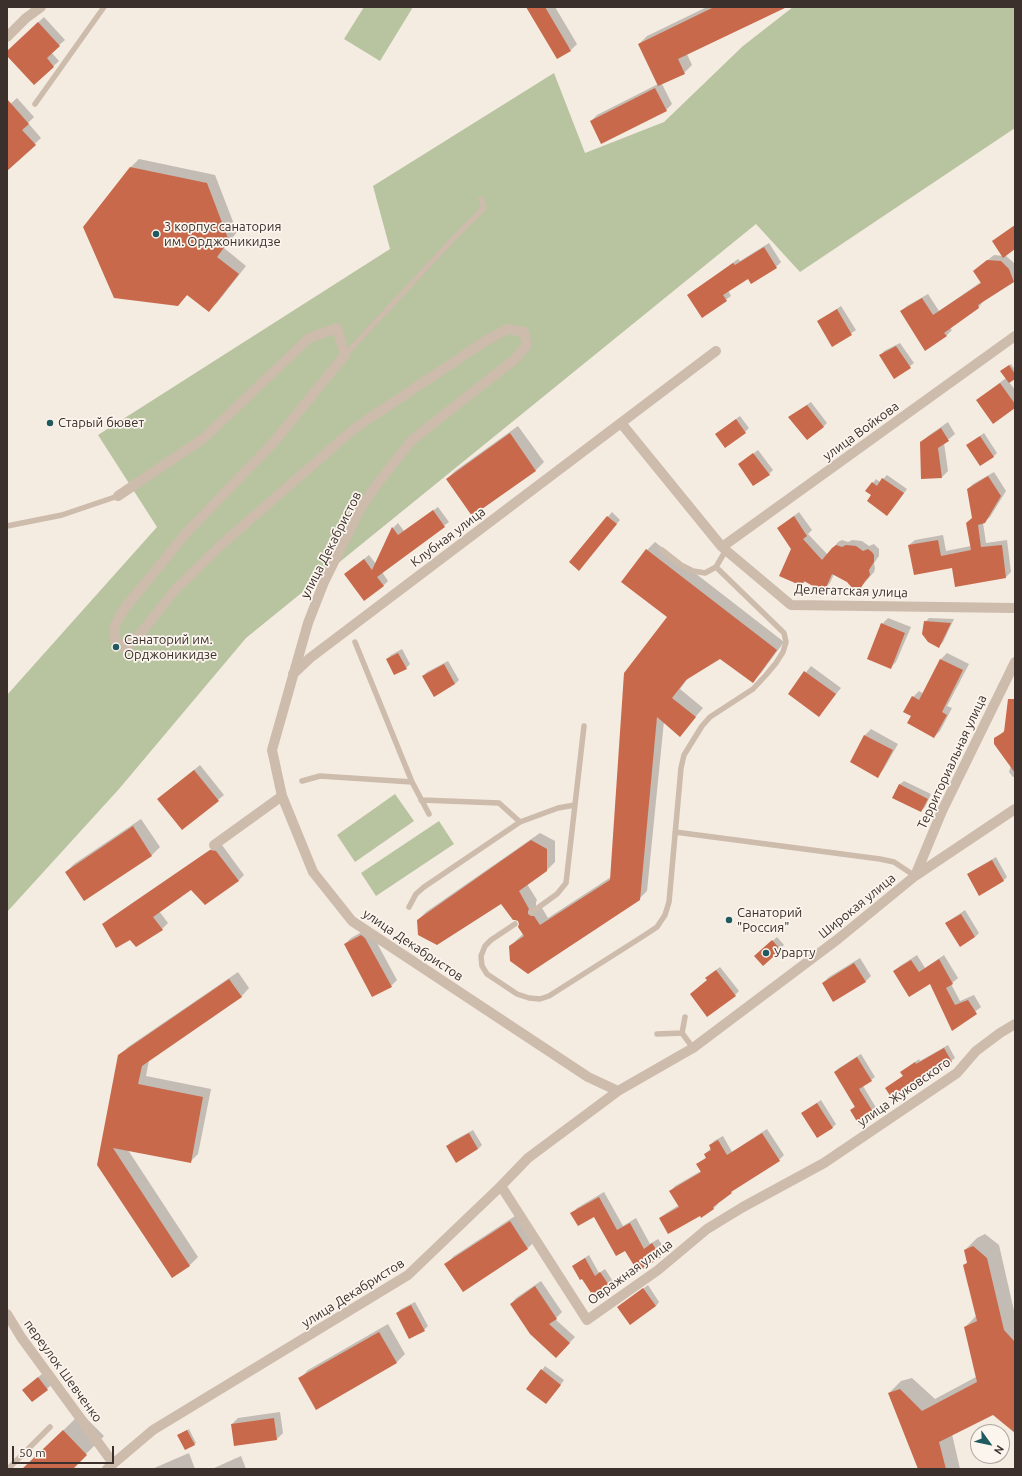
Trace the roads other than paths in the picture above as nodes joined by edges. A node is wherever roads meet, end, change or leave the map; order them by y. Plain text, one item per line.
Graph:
1 (41, 7) edge
2 (104, 7) edge
3 (7, 38) edge
4 (35, 104) dead end
5 (482, 199) dead end
6 (1015, 336) edge
7 (716, 351) dead end
8 (345, 355) junction
9 (620, 423) junction
10 (118, 496) joint
11 (7, 526) edge
12 (662, 550) dead end
13 (723, 551) junction
14 (716, 567) junction
15 (1015, 608) edge
16 (355, 642) dead end
17 (1015, 662) edge
18 (293, 674) junction
19 (584, 726) dead end
20 (302, 780) dead end
21 (412, 782) junction
22 (282, 796) junction
23 (421, 800) junction
24 (575, 805) junction
25 (1015, 809) edge
26 (429, 814) dead end
27 (520, 822) junction
28 (675, 832) junction
29 (214, 845) dead end
30 (915, 876) junction
31 (409, 907) dead end
32 (532, 912) dead end
33 (515, 924) dead end
34 (685, 1018) dead end
35 (1015, 1024) edge
36 (682, 1033) junction
37 (657, 1034) dead end
38 (693, 1048) junction
39 (618, 1091) junction
40 (824, 1163) joint
41 (500, 1186) junction
42 (7, 1314) edge
43 (50, 1427) dead end
44 (110, 1466) edge
45 (8, 1469) edge

1 - 3 street
2 - 4 lane
5 - 8 lane
6 - 13 street, улица Войкова
7 - 9 street, Клубная улица
8 - 10 street
8 - 18 street, улица Декабристов
9 - 13 street, Делегатская улица
9 - 18 street, Клубная улица
10 - 11 lane
12 - 14 lane
13 - 14 lane
13 - 15 street, Делегатская улица
14 - 28 lane
16 - 21 lane
17 - 30 street, Территориальная улица
18 - 22 street, улица Декабристов
19 - 24 lane
20 - 21 lane
21 - 23 lane
22 - 29 street
22 - 39 street, улица Декабристов
23 - 26 lane
23 - 27 lane
24 - 27 lane
24 - 32 lane
25 - 30 street, Широкая улица
27 - 31 lane
28 - 30 lane
28 - 33 lane
30 - 38 street, Широкая улица
34 - 36 lane
35 - 40 street, улица Жуковского
36 - 37 lane
36 - 38 lane
38 - 39 street, Широкая улица
39 - 41 street, улица Декабристов
40 - 41 street, Овражная улица
41 - 44 street, улица Декабристов
42 - 44 street, переулок Шевченко
43 - 45 lane

